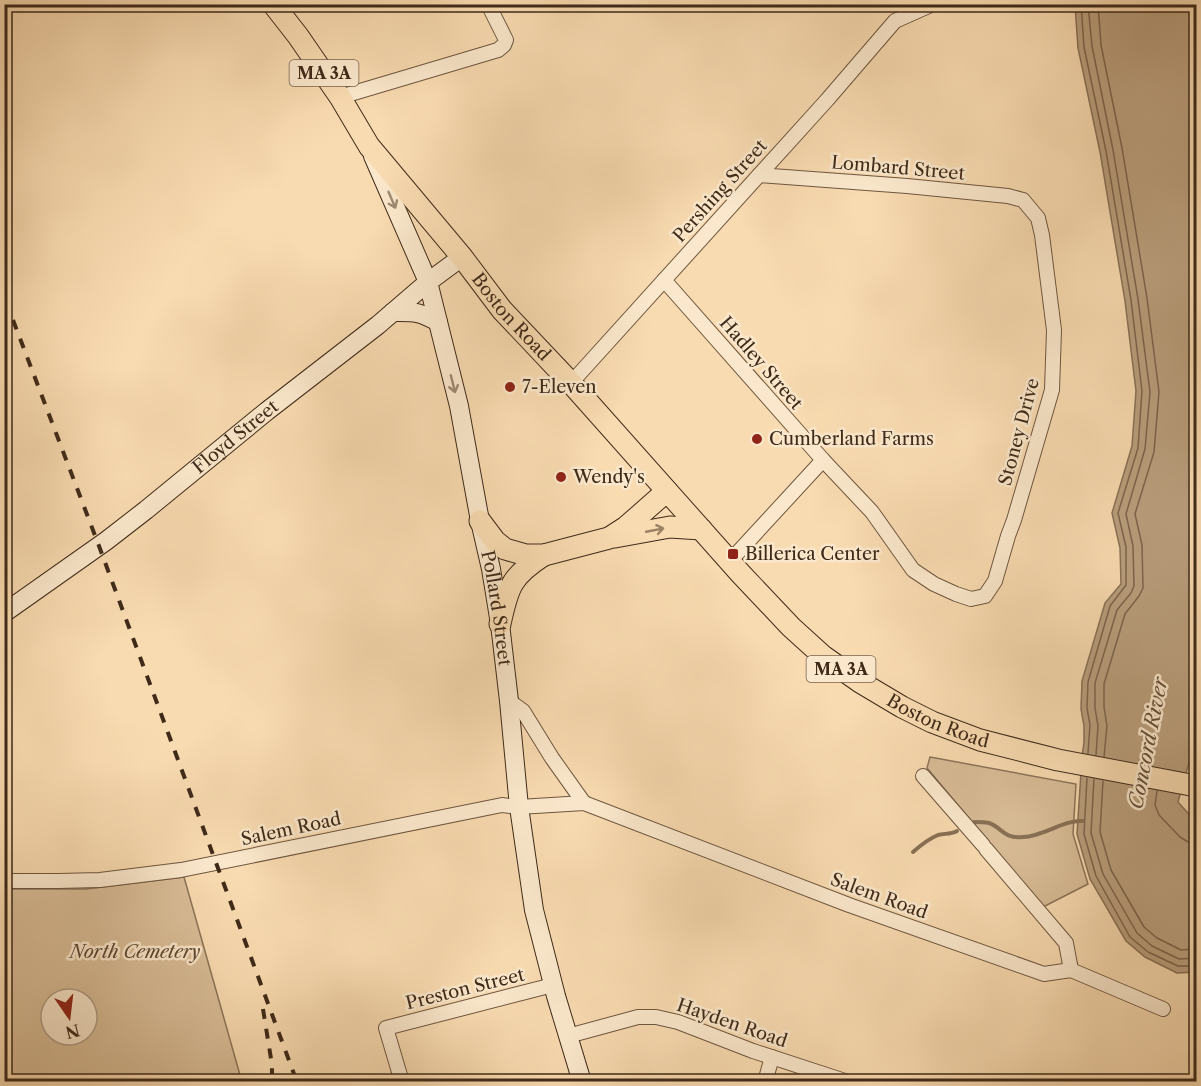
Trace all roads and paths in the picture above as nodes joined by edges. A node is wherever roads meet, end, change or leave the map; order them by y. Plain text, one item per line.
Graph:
1 (273, 4) edge
2 (488, 4) edge
3 (933, 4) edge
4 (340, 96) junction
5 (369, 146) junction
6 (759, 175) junction
7 (1030, 208) joint
8 (462, 257) junction
9 (664, 280) junction
10 (428, 282) junction
11 (393, 312) junction
12 (438, 322) junction
13 (571, 383) junction
14 (823, 460) junction
15 (667, 491) junction
16 (480, 521) junction
17 (701, 529) junction
18 (609, 538) junction
19 (544, 555) junction
20 (730, 561) junction
21 (956, 594) joint
22 (4, 613) edge
23 (500, 624) junction
24 (509, 701) junction
25 (923, 776) dead end
26 (1196, 786) edge
27 (584, 803) junction
28 (519, 807) junction
29 (4, 881) edge
30 (1071, 970) junction
31 (553, 985) junction
32 (1163, 1008) dead end
33 (568, 1036) junction
34 (772, 1057) junction
35 (402, 1082) edge
36 (582, 1082) edge
37 (765, 1082) edge
38 (848, 1082) edge

1 - 4 main road, Boston Road / MA 3A
2 - 4 street
3 - 6 street, Pershing Street
4 - 5 main road, Boston Road / MA 3A
5 - 8 main road, Boston Road / MA 3A
5 -> 10 main road, Pollard Street
6 - 7 street, Lombard Street
6 - 9 street, Pershing Street
7 - 21 street, Stoney Drive
8 - 10 main road, Floyd Street
8 - 13 main road, Boston Road / MA 3A
9 - 13 street, Pershing Street
9 - 14 street, Hadley Street
10 - 11 main road, Floyd Street
10 - 12 main road, Pollard Street
11 - 12 main road
11 - 22 main road, Floyd Street
12 -> 16 main road, Pollard Street
13 - 15 main road, Boston Road / MA 3A
14 - 20 street
14 - 21 street, Hadley Street
15 - 17 main road, Boston Road / MA 3A
15 - 18 main road
16 - 19 main road
16 - 23 main road, Pollard Street
18 -> 17 main road
17 - 20 main road, Boston Road / MA 3A
18 - 19 main road
19 - 23 main road
20 - 26 main road, Boston Road / MA 3A
23 - 24 main road, Pollard Street
24 - 27 street
24 - 28 main road, Pollard Street
25 - 30 street
27 - 28 street, Salem Road
27 - 30 street, Salem Road
28 - 29 street, Salem Road
28 - 31 main road, Pollard Street
30 - 32 street, Salem Road
31 - 33 main road, Pollard Street
31 - 35 street, Preston Street
33 - 34 street, Hayden Road
33 - 36 main road, Pollard Street
34 - 37 street
34 - 38 street, Hayden Road

